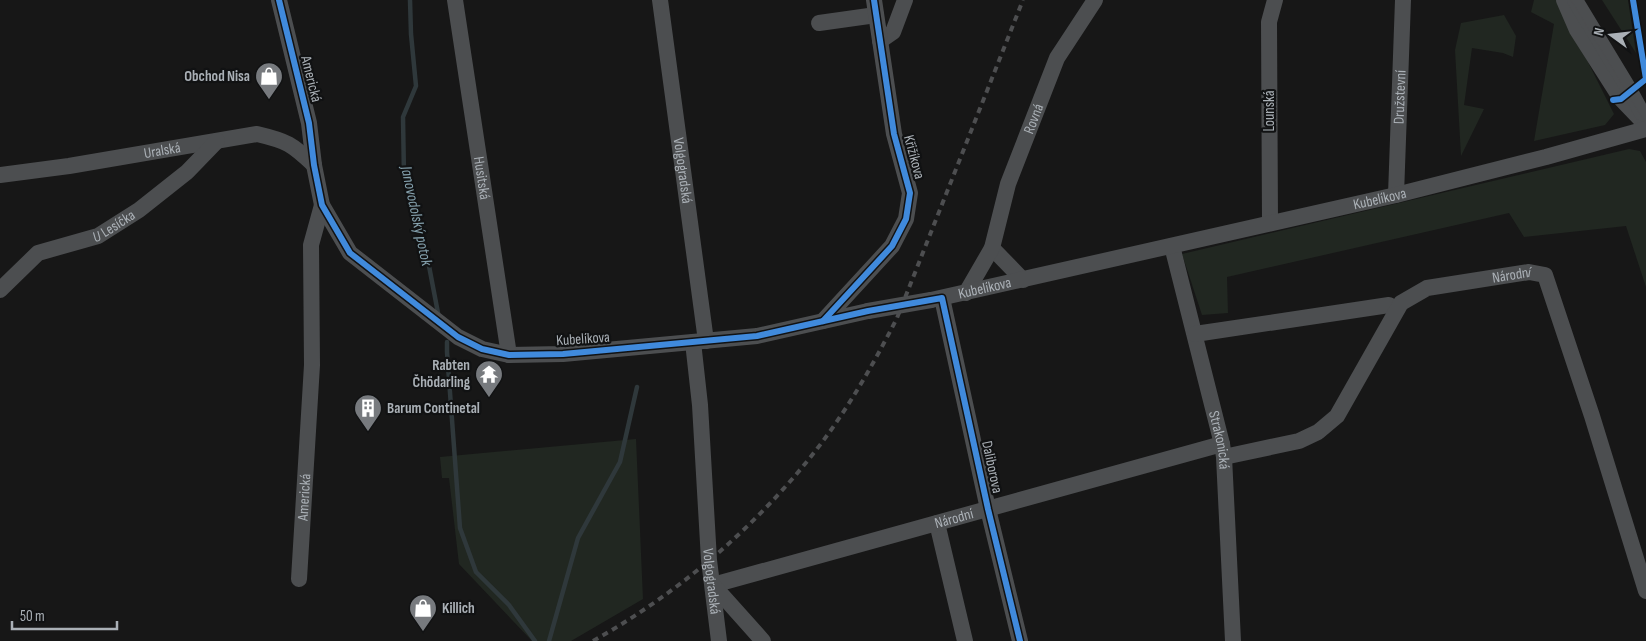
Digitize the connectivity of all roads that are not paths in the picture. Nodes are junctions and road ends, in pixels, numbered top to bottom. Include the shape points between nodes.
1 (279, 0) edge
2 (455, 0) edge
3 (660, 0) edge
4 (905, 0) edge
5 (1095, 0) edge
6 (1275, 0) edge
7 (1403, 0) edge
8 (1564, 0) edge
9 (1575, 0) edge
10 (875, 8) edge
11 (819, 23) dead end
12 (880, 41) junction
13 (1646, 124) edge
14 (1646, 129) edge
15 (217, 141) junction
16 (314, 165) junction
17 (0, 175) edge
18 (1396, 195) junction
19 (322, 206) junction
20 (1270, 223) junction
21 (1172, 246) junction
22 (992, 248) junction
23 (1023, 280) junction
24 (0, 290) edge
25 (966, 294) junction
26 (937, 299) junction
27 (1389, 305) dead end
28 (823, 321) junction
29 (1195, 334) junction
30 (700, 342) junction
31 (510, 355) junction
32 (1224, 451) junction
33 (988, 509) junction
34 (937, 523) junction
35 (299, 579) dead end
36 (713, 584) junction
37 (1646, 591) edge
38 (719, 641) edge
39 (763, 641) edge
40 (965, 641) edge
41 (1020, 641) edge
42 (1233, 641) edge

1 - 16 street, Americká via 309,123
2 - 31 street, Husitská
3 - 30 street, Volgogradská
4 - 12 street via 893,32
5 - 22 street, Rovná via 1057,58 1008,184
6 - 20 street, Lounská via 1268,22
7 - 18 street, Družstevní
8 - 13 street via 1577,30 1621,99
9 - 13 street via 1630,91
10 - 11 street
10 - 12 street, Křižíkova
12 - 28 street, Křižíkova via 894,134 910,193 906,219 892,246
14 - 18 street, Kubelíkova via 1546,158
15 - 16 street, Uralská via 258,134 282,139
15 - 17 street, Uralská
15 - 24 street, U Lesíčka via 187,172 139,210 98,236 38,253
16 - 19 street, Kubelíkova
18 - 20 street, Kubelíkova
19 - 31 street, Kubelíkova via 350,253 458,337 482,349
19 - 35 street, Americká via 311,245 312,365
20 - 21 street, Kubelíkova
21 - 23 street, Kubelíkova
21 - 29 street, Strakonická
22 - 23 street
22 - 25 street, Rovná
23 - 25 street, Kubelíkova
25 - 26 street, Kubelíkova
26 - 28 street, Kubelíkova, bridge
26 - 33 street, Daliborova
27 - 29 street
28 - 30 street, Kubelíkova via 757,336
29 - 32 street, Strakonická
30 - 31 street, Kubelíkova via 563,354
30 - 36 street, Volgogradská via 699,397
32 - 33 street, Národní
32 - 37 street, Národní via 1299,441 1318,432 1337,416 1401,304 1427,288 1529,272 1545,275
32 - 42 street, Strakonická
33 - 34 street, Národní
33 - 41 street, Daliborova
34 - 36 street, Národní
34 - 40 street
36 - 38 street, Volgogradská
36 - 39 street

